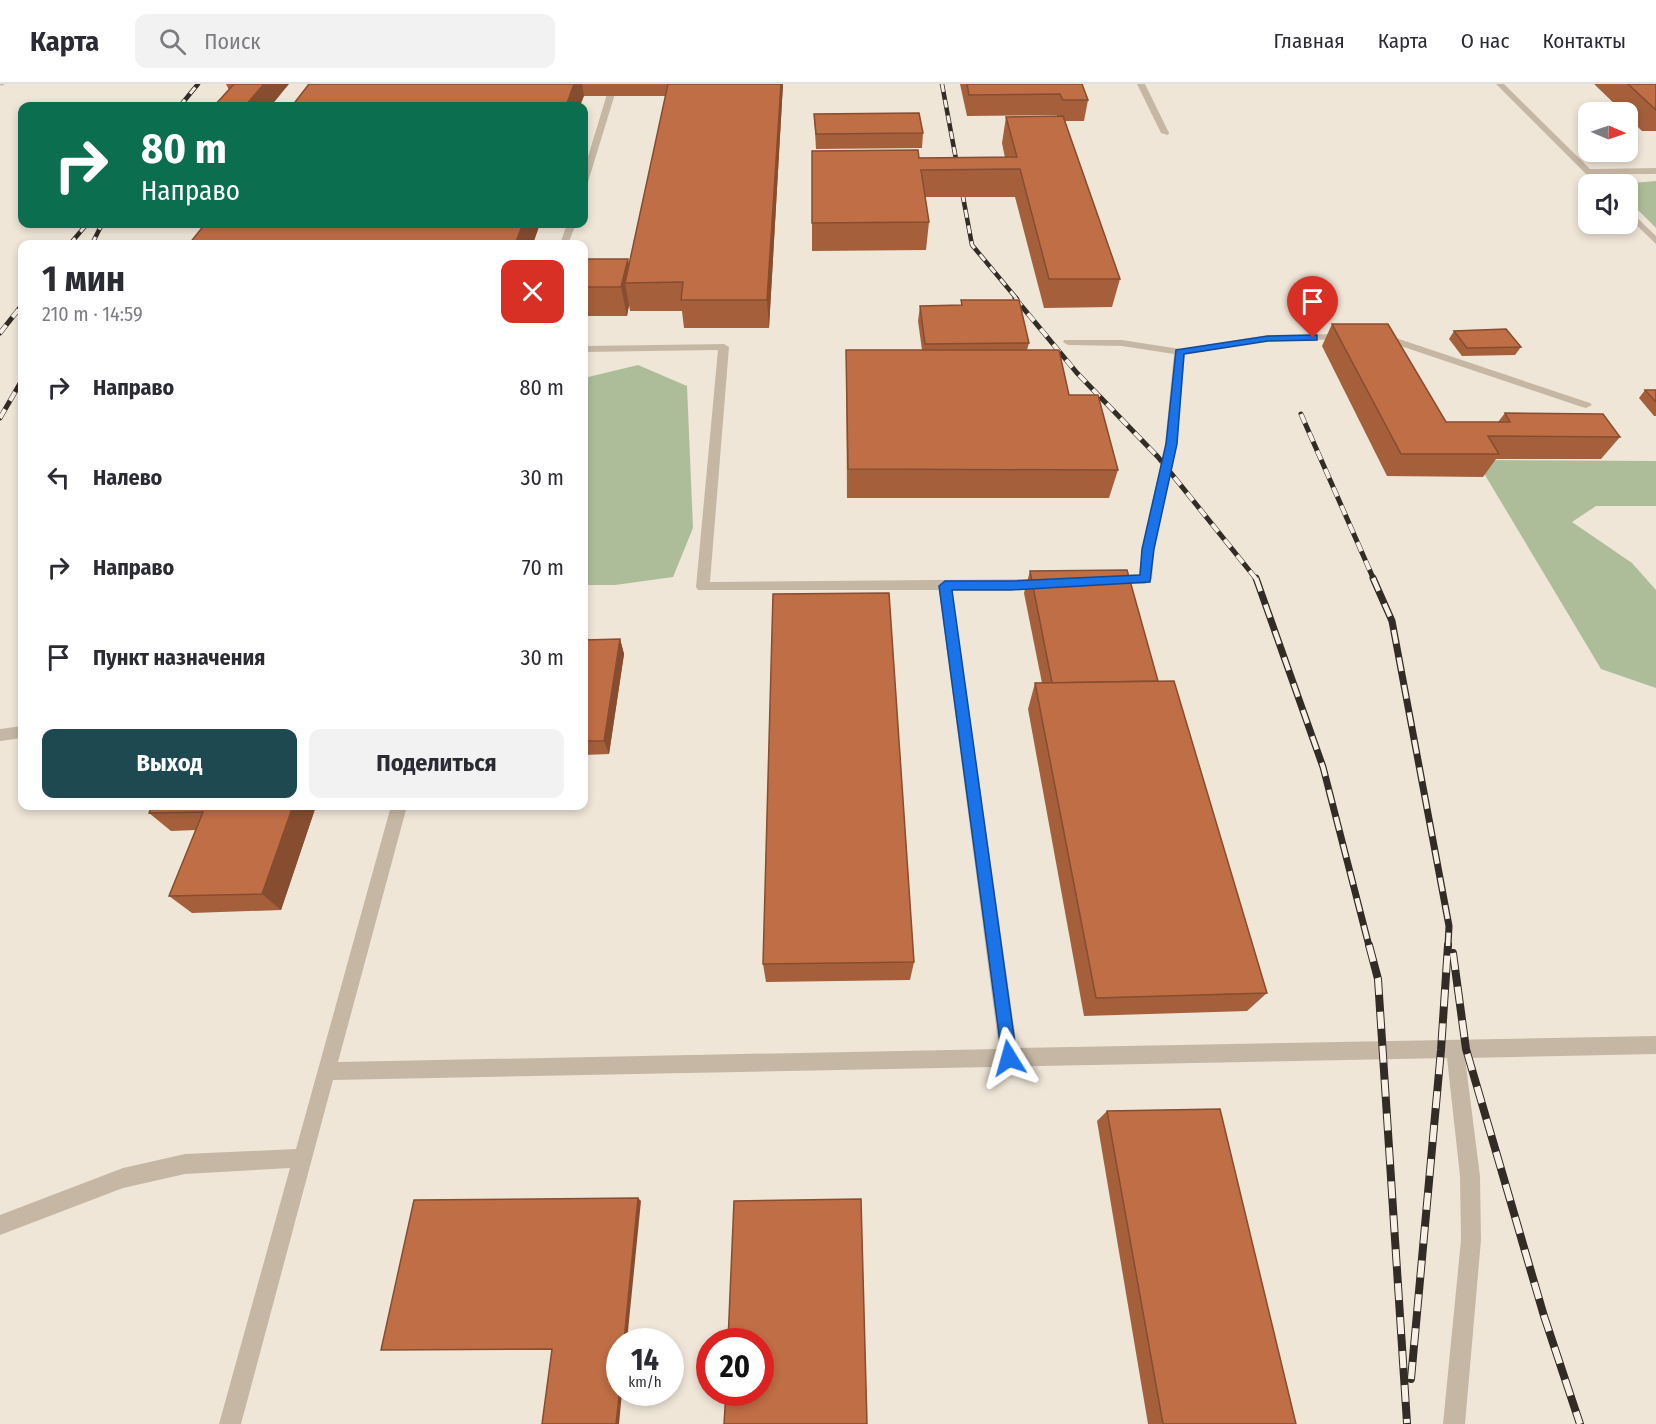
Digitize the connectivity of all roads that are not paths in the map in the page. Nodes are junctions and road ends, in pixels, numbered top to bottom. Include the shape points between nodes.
1 (614, 84) edge
2 (1141, 84) edge
3 (1500, 84) edge
4 (1165, 133) dead end
5 (588, 169) edge
6 (1656, 171) edge
7 (1588, 172) joint
8 (1638, 222) edge
9 (1656, 241) edge
10 (1068, 342) dead end
11 (588, 349) edge
12 (1180, 352) junction
13 (1586, 405) dead end
14 (1101, 581) edge
15 (1056, 583) edge
16 (945, 586) junction
17 (18, 733) edge
18 (0, 735) edge
19 (398, 810) edge
20 (1656, 1045) edge
21 (1455, 1049) junction
22 (1009, 1058) junction
23 (327, 1071) junction
24 (303, 1158) junction
25 (0, 1225) edge
26 (230, 1424) edge
27 (1454, 1424) edge

1 - 5 lane
2 - 4 lane
3 - 7 lane
6 - 7 lane
8 - 9 lane
10 - 12 lane via 1122,343
11 - 16 lane via 724,347 703,587
12 - 13 lane via 1268,338 1381,336
12 - 14 lane via 1171,444 1145,579
15 - 16 lane
16 - 22 lane
17 - 18 lane
19 - 23 lane
20 - 21 lane
21 - 22 lane
21 - 27 lane via 1470,1176 1471,1240
22 - 23 lane
23 - 24 lane
24 - 25 lane via 185,1164 123,1178
24 - 26 lane

